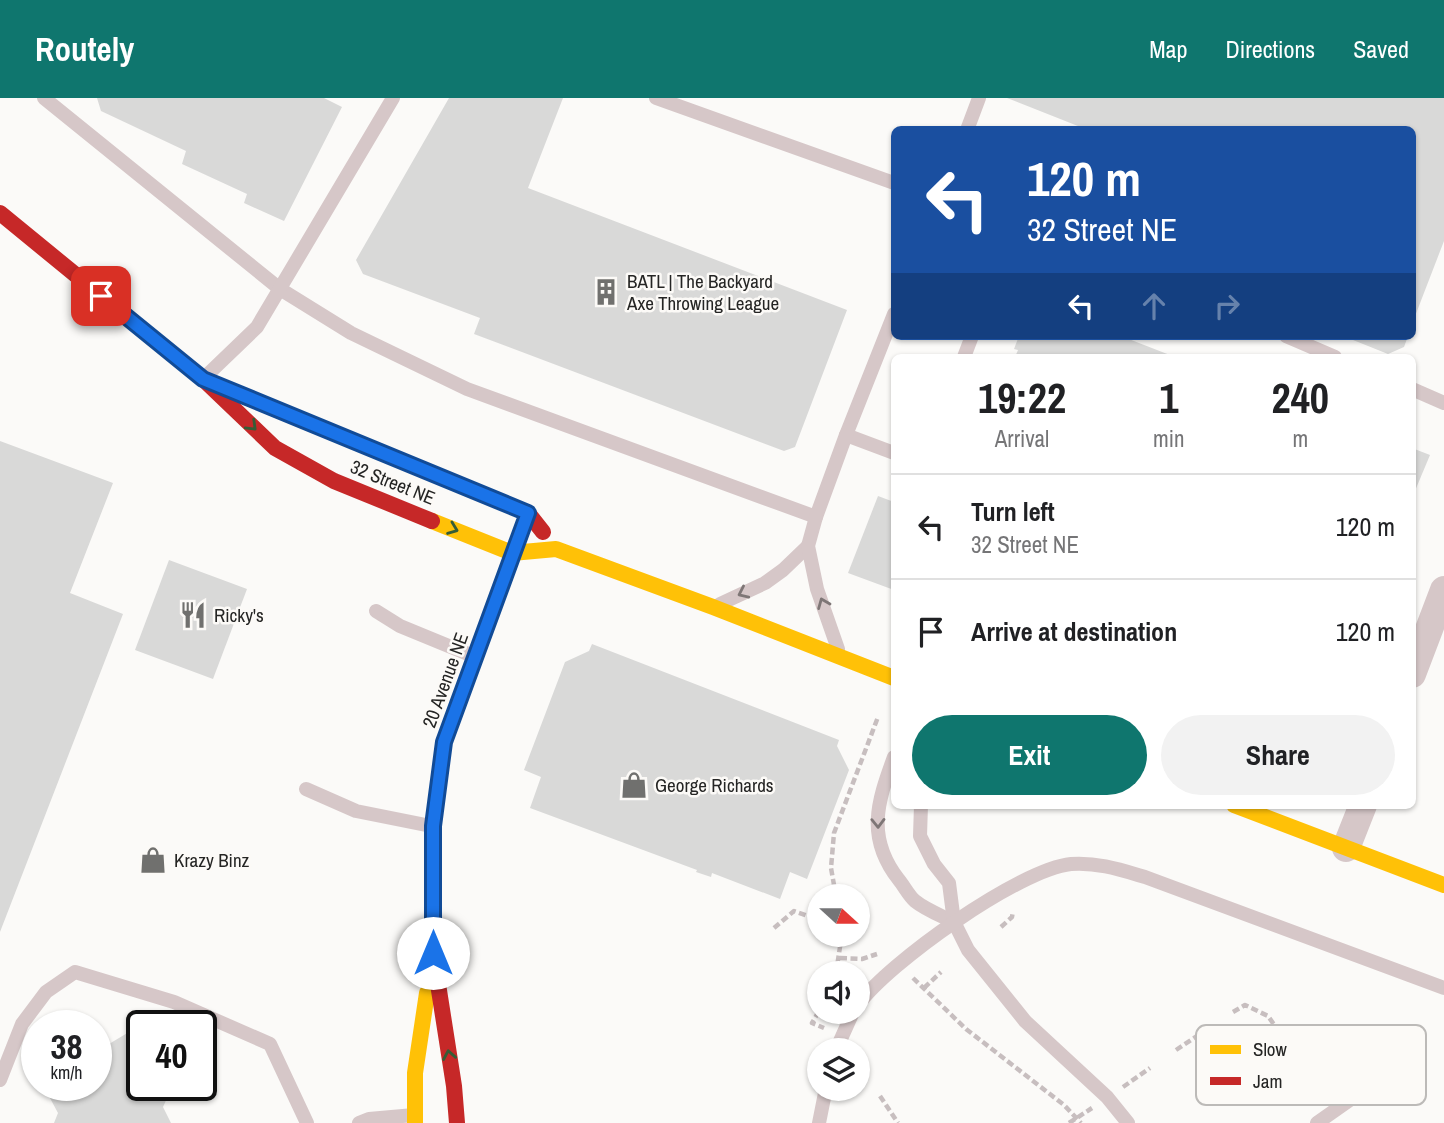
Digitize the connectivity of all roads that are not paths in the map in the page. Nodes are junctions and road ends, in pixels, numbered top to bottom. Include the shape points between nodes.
1 (44, 98) edge
2 (393, 98) edge
3 (656, 98) edge
4 (979, 98) edge
5 (968, 126) edge
6 (891, 182) edge
7 (0, 213) edge
8 (280, 289) junction
9 (891, 322) edge
10 (1295, 340) edge
11 (1328, 354) edge
12 (203, 379) junction
13 (1416, 392) edge
14 (1444, 403) edge
15 (846, 435) junction
16 (891, 452) edge
17 (528, 513) junction
18 (816, 517) junction
19 (808, 546) junction
20 (556, 549) junction
21 (512, 553) junction
22 (1444, 590) edge
23 (713, 607) junction
24 (376, 611) dead end
25 (476, 657) junction
26 (841, 659) junction
27 (1416, 659) edge
28 (891, 677) edge
29 (891, 765) edge
30 (306, 789) dead end
31 (921, 809) edge
32 (1244, 809) edge
33 (1361, 809) edge
34 (433, 826) junction
35 (1346, 848) junction
36 (1444, 885) edge
37 (954, 922) junction
38 (433, 953) junction
39 (1444, 988) edge
40 (870, 993) edge
41 (0, 1080) edge
42 (823, 1101) edge
43 (1343, 1105) edge
44 (416, 1119) edge
45 (307, 1123) edge
46 (359, 1123) edge
47 (457, 1123) edge
48 (818, 1123) edge
49 (1128, 1123) edge
50 (1317, 1123) edge

1 - 8 lane
2 - 8 lane
3 - 6 lane
4 - 5 lane
7 - 12 street, 32 Street NE
8 - 12 lane via 257,327
8 - 18 lane via 352,333 467,389
9 - 15 lane
10 - 11 lane
12 - 17 street, 32 Street NE
12 -> 21 street, 32 Street NE via 275,448 334,481
13 - 14 lane
15 - 16 lane
15 - 18 lane
17 - 20 street, 32 Street NE
17 - 21 street, 20 Avenue NE
18 - 19 lane
19 -> 23 lane via 765,583
26 -> 19 lane
20 - 21 street, 32 Street NE
20 - 23 street, 32 Street NE
21 - 25 street, 20 Avenue NE
22 - 27 street
23 - 26 street, 32 Street NE
24 - 25 lane via 400,626
25 - 34 street, 20 Avenue NE via 444,742
26 - 28 street, 32 Street NE
29 -> 37 lane via 879,799 881,850 915,901
30 - 34 lane via 356,811
31 - 37 lane via 920,836 949,883
32 - 35 street
33 - 35 street
34 - 38 street, 20 Avenue NE
35 - 36 street
37 - 39 lane via 1039,873 1070,864 1102,865
37 - 40 lane
37 - 49 lane via 968,950 1025,1021 1107,1097
38 - 44 street, 20 Avenue NE via 415,1073
47 -> 38 street, 20 Avenue NE
41 - 45 lane via 22,1024 46,992 75,972 174,1002 270,1044
42 - 48 lane
43 - 50 lane
44 - 46 lane

